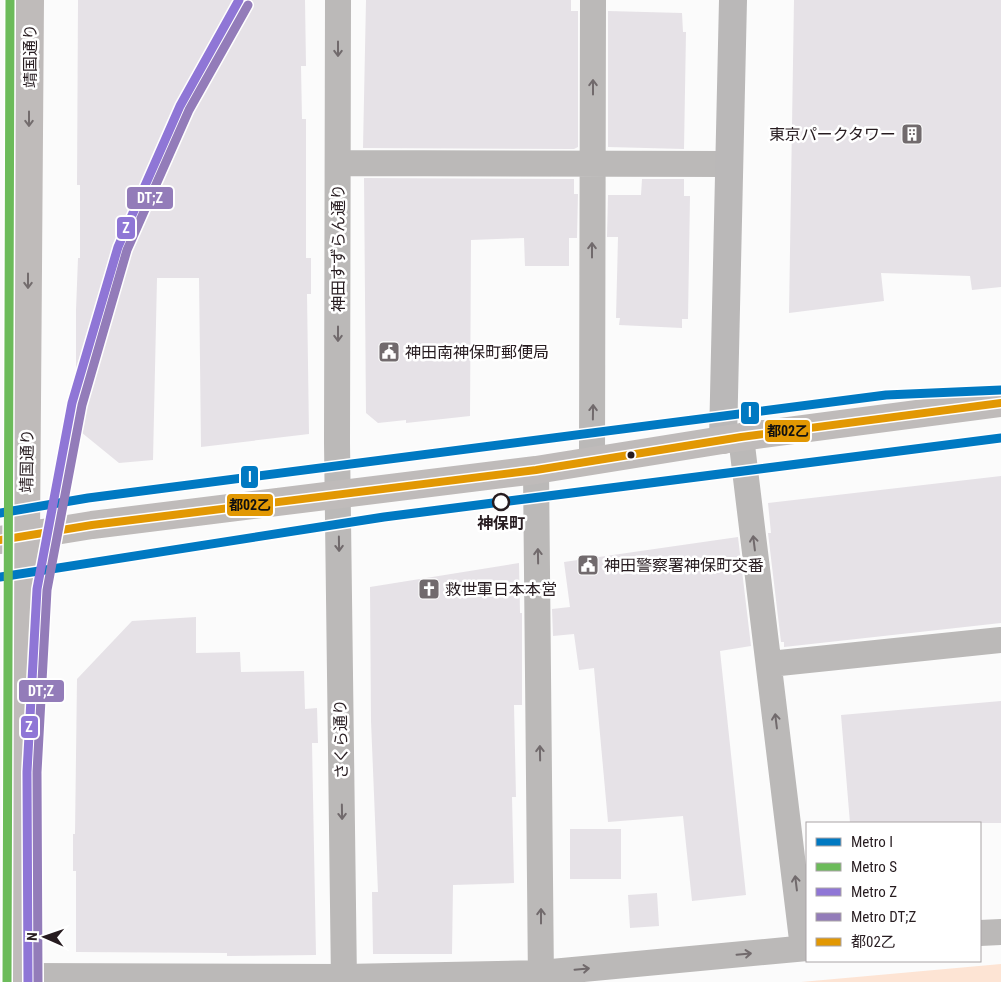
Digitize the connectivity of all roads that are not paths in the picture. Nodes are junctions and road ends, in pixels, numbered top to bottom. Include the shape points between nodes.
1 (30, 0) edge
2 (338, 0) edge
3 (593, 0) edge
4 (733, 0) edge
5 (338, 163) junction
6 (593, 164) junction
7 (730, 164) junction
8 (1001, 403) edge
9 (732, 439) junction
10 (592, 461) junction
11 (536, 470) junction
12 (338, 496) junction
13 (13, 538) edge
14 (1001, 640) edge
15 (770, 664) junction
16 (1001, 932) edge
17 (981, 933) edge
18 (805, 948) edge
19 (541, 977) edge
20 (26, 979) edge
21 (344, 980) edge

1 -> 13 main road, 靖国通り
2 -> 5 street, 神田すずらん通り
6 -> 3 street
4 - 7 street
5 - 6 street
5 -> 12 street, 神田すずらん通り
6 - 7 street
10 -> 6 street
7 - 9 street
8 - 9 main road
9 - 10 main road
15 -> 9 street
10 - 11 main road
11 - 12 main road
19 -> 11 street
12 - 13 main road via 128,520
12 -> 21 street, さくら通り
13 - 20 main road, 靖国通り
14 - 15 street
18 -> 15 street
16 - 17 street
19 -> 18 street
19 - 21 street
20 - 21 street

